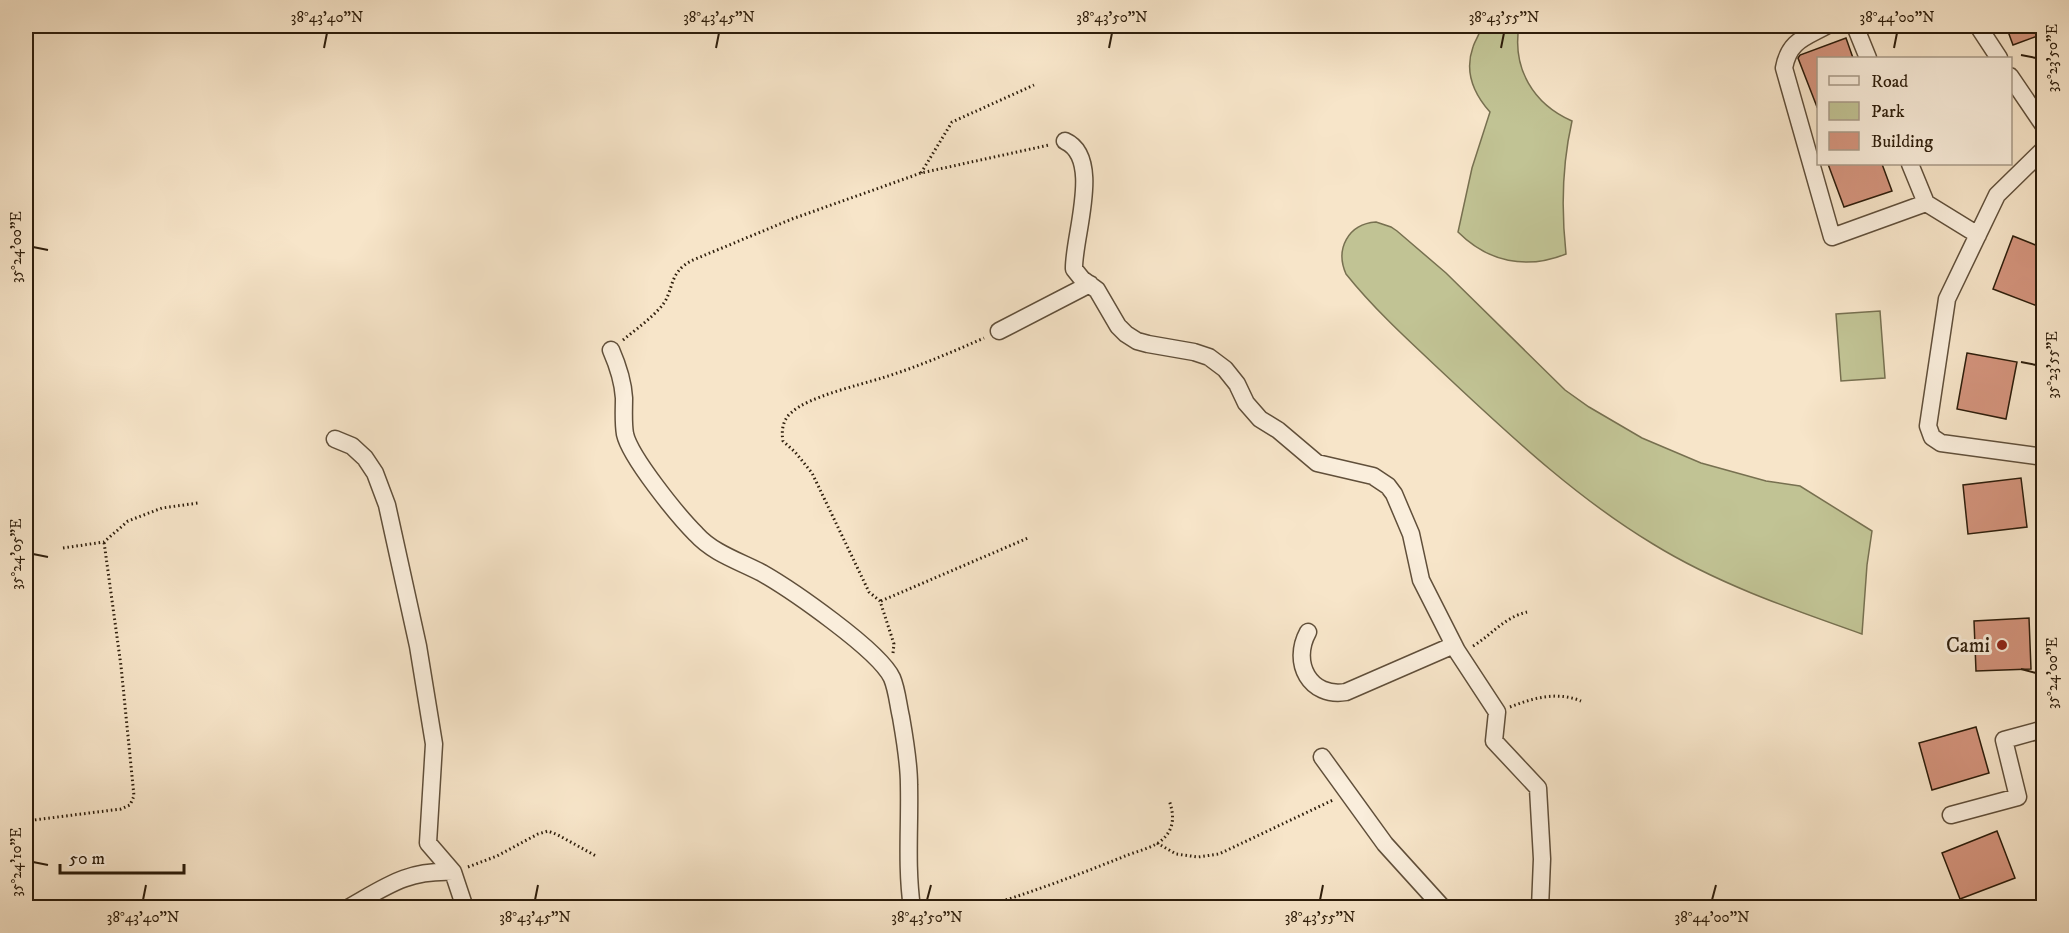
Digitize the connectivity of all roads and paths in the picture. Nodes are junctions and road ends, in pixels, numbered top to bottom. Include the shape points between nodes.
1 (1826, 26) edge
2 (1855, 26) edge
3 (1978, 26) edge
4 (1868, 57) edge
5 (1998, 57) edge
6 (2012, 79) edge
7 (1034, 86) dead end
8 (2043, 126) edge
9 (1065, 141) joint
10 (1812, 142) edge
11 (2043, 149) edge
12 (1910, 165) edge
13 (921, 173) junction
14 (1926, 203) junction
15 (1978, 235) junction
16 (1090, 284) junction
17 (999, 331) joint
18 (611, 350) joint
19 (335, 439) dead end
20 (2043, 457) edge
21 (198, 503) dead end
22 (1028, 538) dead end
23 (104, 542) junction
24 (63, 548) dead end
25 (880, 601) junction
26 (1527, 612) dead end
27 (1308, 632) dead end
28 (1455, 648) junction
29 (885, 666) junction
30 (1581, 701) dead end
31 (1497, 712) junction
32 (2043, 729) edge
33 (1322, 757) dead end
34 (1348, 793) junction
35 (1169, 800) dead end
36 (1951, 815) dead end
37 (26, 821) edge
38 (1157, 843) junction
39 (596, 856) dead end
40 (453, 872) junction
41 (348, 908) edge
42 (465, 908) edge
43 (912, 908) edge
44 (980, 908) edge
45 (1443, 908) edge
46 (1540, 908) edge

1 - 10 street via 1796,42 1784,68
2 - 4 street
3 - 5 street
6 - 8 street
7 - 13 path via 952,122
9 - 13 path
9 - 16 street via 1080,153 1084,182 1074,269
10 - 14 street via 1832,237
11 - 15 street via 1997,195
12 - 14 street
13 - 18 path via 792,219 684,264 673,278 660,309
14 - 15 street
15 - 20 street via 1947,299 1929,431 1941,443
16 - 17 street
16 - 28 street via 1126,334 1137,341 1209,357 1225,369 1260,419 1317,463 1373,476 1388,486 1411,534 1421,580
17 - 25 path via 941,357 799,406 787,416 783,441 812,473 869,592
18 - 29 street via 623,385 624,426 629,445 689,527 715,549 802,598
19 - 40 street via 365,458 387,505 418,646 434,744 428,843
21 - 23 path via 162,508 128,521
22 - 25 path
23 - 24 path
23 - 37 path via 134,796 130,805 121,809
25 - 29 path via 894,644
26 - 28 path via 1504,621 1475,645
27 - 28 street via 1300,653 1305,674 1320,688 1337,694
28 - 31 street
29 - 43 street via 896,690 906,749
30 - 31 path via 1559,695 1527,700
31 - 46 street via 1494,741 1538,788
32 - 36 street via 2004,740 2018,797
33 - 34 street
34 - 38 path via 1219,854 1176,854
34 - 45 street via 1385,844
35 - 38 path via 1172,824
38 - 44 path
39 - 40 path via 548,831
40 - 41 street via 409,875
40 - 42 street

